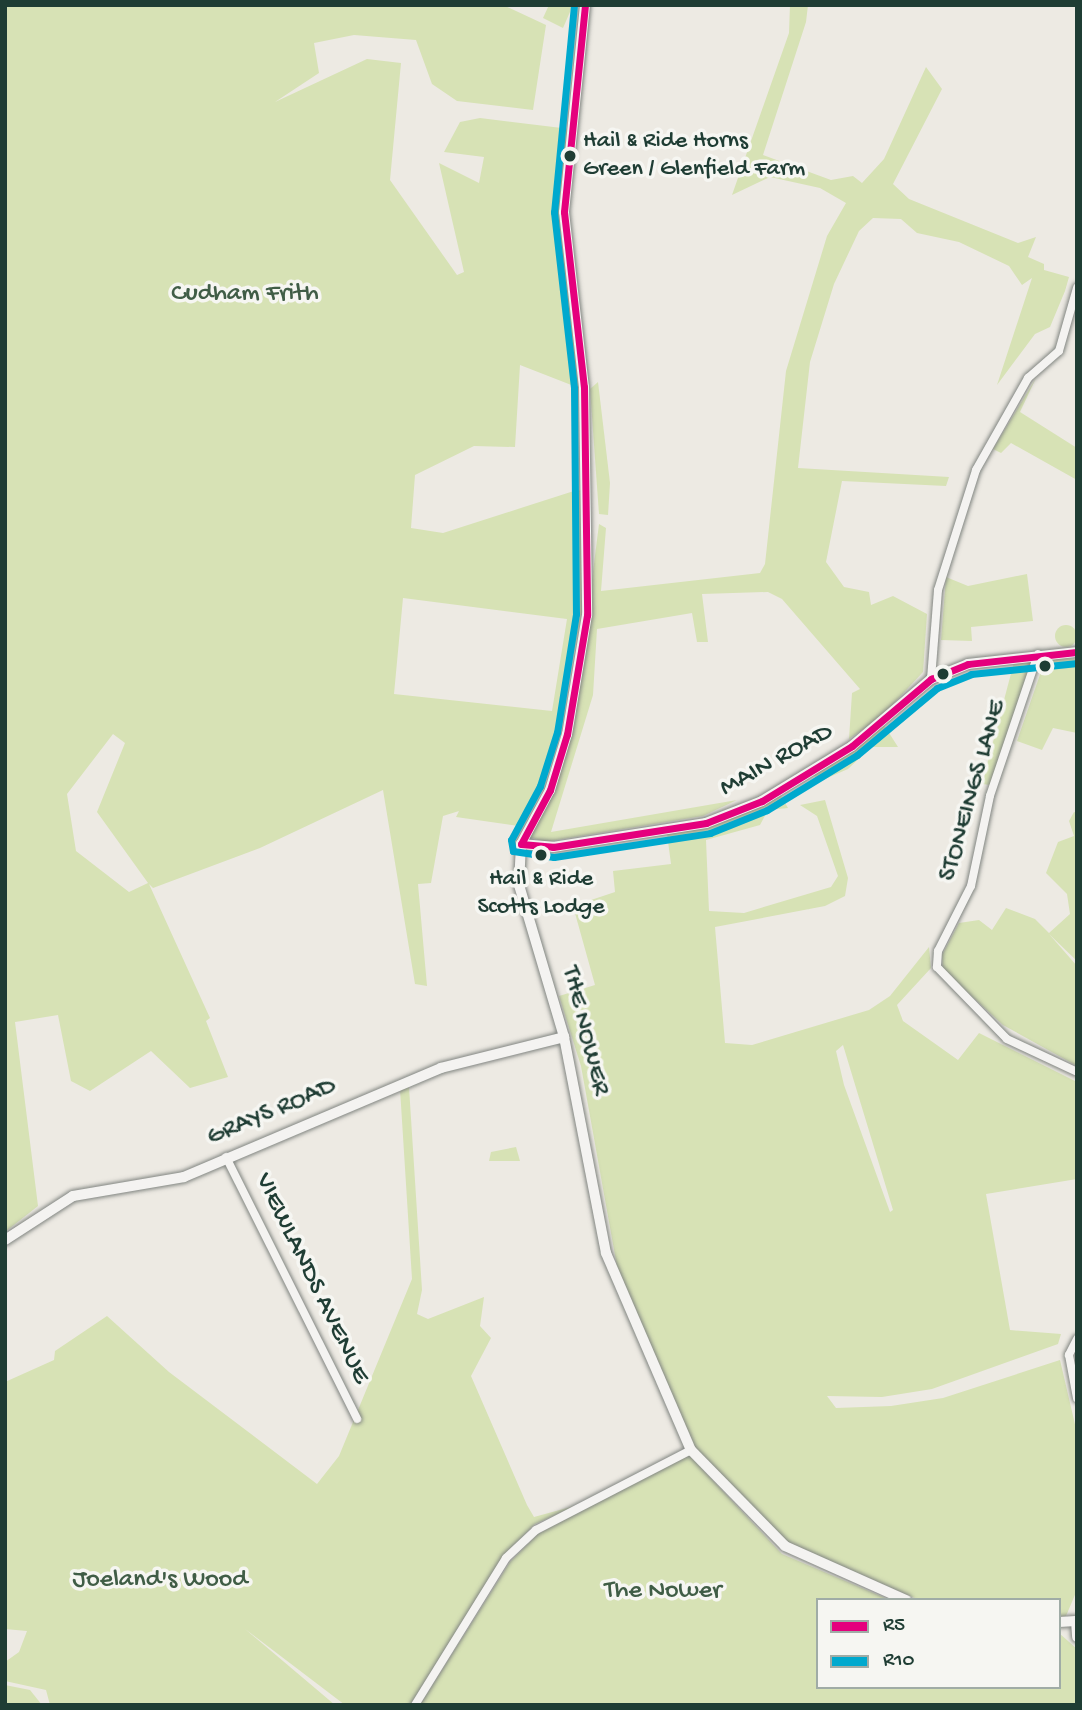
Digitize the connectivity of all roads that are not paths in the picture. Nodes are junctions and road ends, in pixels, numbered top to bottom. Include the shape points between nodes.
1 (585, 5) edge
2 (1077, 288) edge
3 (1077, 652) edge
4 (1038, 654) junction
5 (931, 679) junction
6 (521, 844) junction
7 (564, 1037) junction
8 (1077, 1072) edge
9 (226, 1157) junction
10 (5, 1240) edge
11 (1077, 1339) edge
12 (1077, 1398) edge
13 (357, 1419) dead end
14 (691, 1450) junction
15 (902, 1598) edge
16 (1076, 1618) edge
17 (1077, 1637) edge
18 (415, 1705) edge

1 - 6 street via 565,212 584,387 587,615 567,734 550,790
2 - 5 street via 1059,351 1028,378 976,470 938,590
3 - 4 street, MAIN ROAD
4 - 5 street, MAIN ROAD
4 - 8 street, STONEINGS LANE via 990,796 971,886 938,951 937,967 1007,1039
5 - 6 street, MAIN ROAD via 852,746 762,801 706,823 553,847
6 - 7 street, THE NOWER via 519,885
7 - 9 street, GRAYS ROAD via 441,1068
7 - 14 street, THE NOWER via 606,1253
9 - 10 street, GRAYS ROAD via 184,1177 73,1196
9 - 13 street, VIEWLANDS AVENUE
11 - 12 street via 1069,1355
14 - 15 street, THE NOWER via 785,1546
14 - 18 street via 536,1530 506,1558
16 - 17 street

